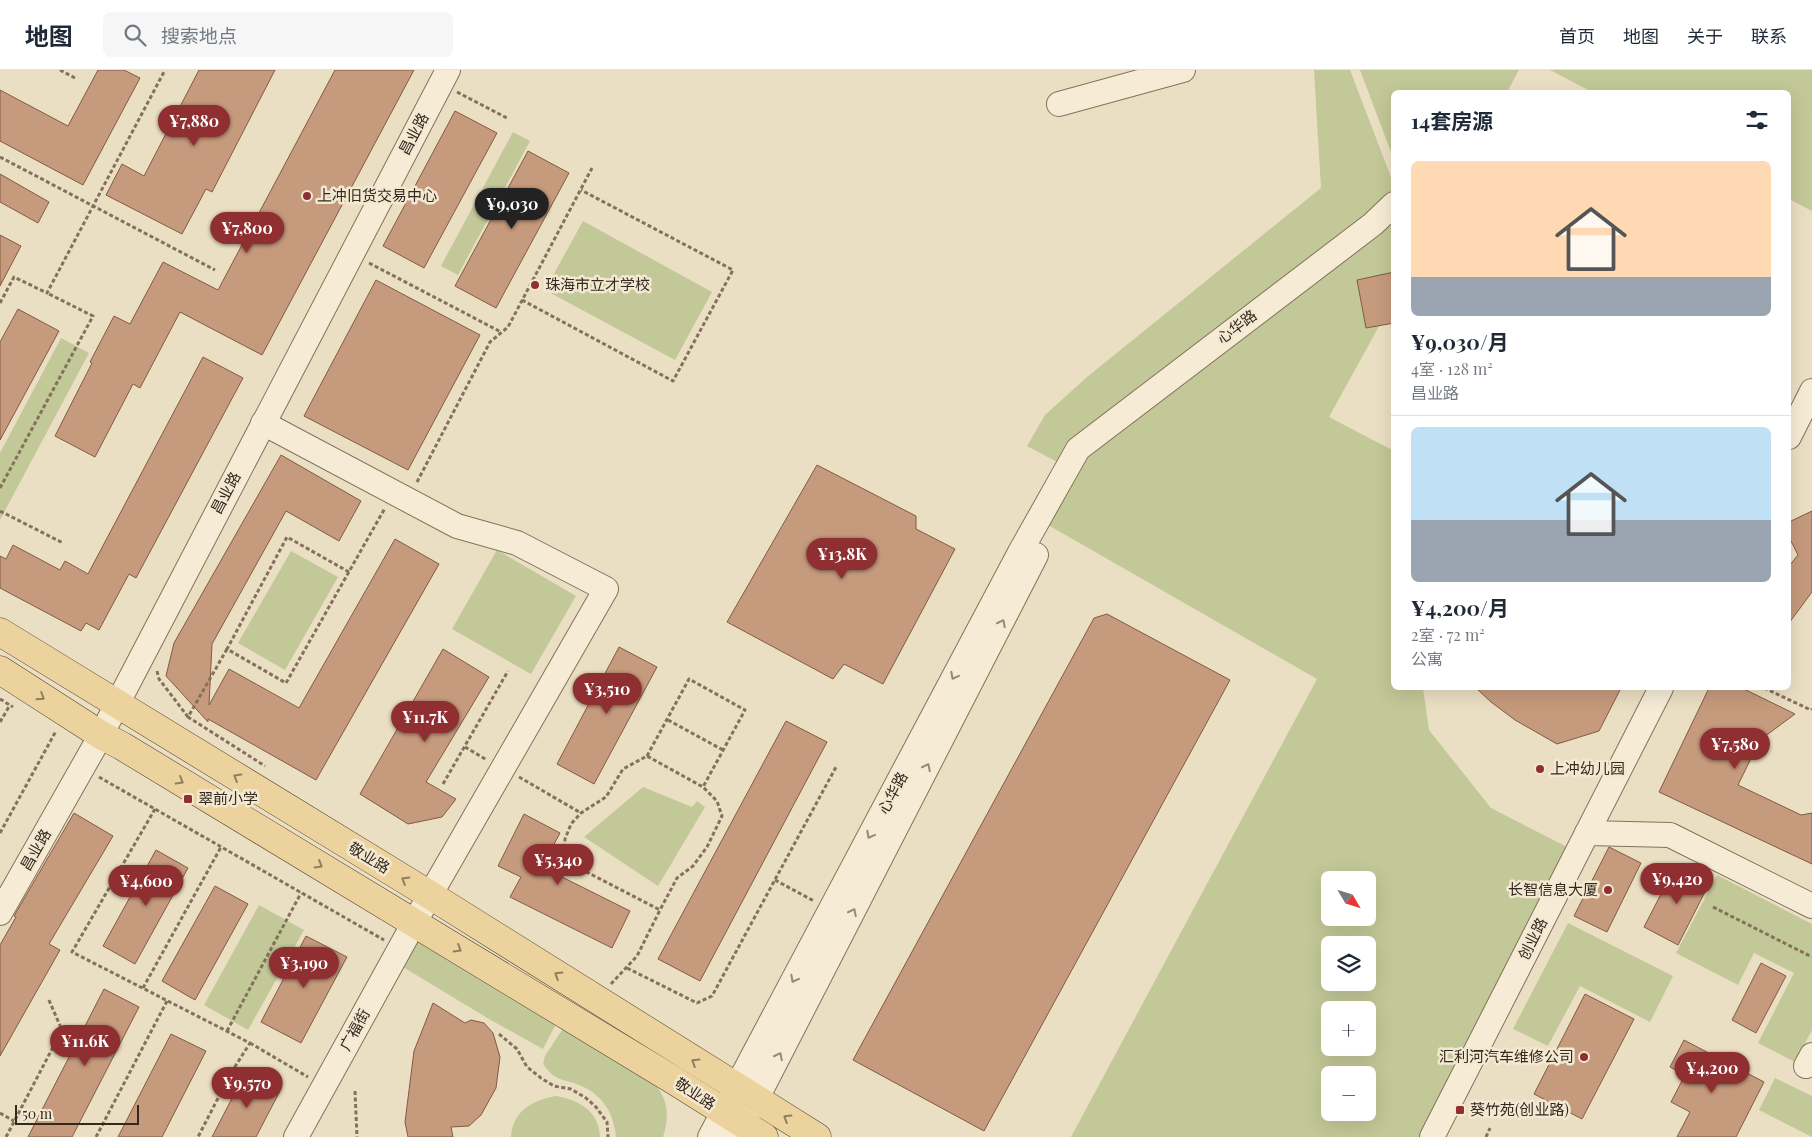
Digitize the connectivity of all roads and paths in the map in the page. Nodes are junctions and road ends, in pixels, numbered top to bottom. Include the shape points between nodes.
1 (60, 70) edge
2 (165, 70) edge
3 (1183, 70) edge
4 (445, 77) edge
5 (75, 78) dead end
6 (1059, 104) dead end
7 (507, 118) dead end
8 (0, 157) edge
9 (592, 168) dead end
10 (581, 190) junction
11 (93, 206) junction
12 (1391, 207) edge
13 (367, 261) dead end
14 (215, 270) dead end
15 (47, 293) junction
16 (522, 300) junction
17 (0, 303) edge
18 (501, 332) junction
19 (1812, 391) edge
20 (263, 423) junction
21 (1791, 432) edge
22 (1078, 449) junction
23 (0, 488) edge
24 (404, 490) junction
25 (0, 511) edge
26 (63, 543) dead end
27 (348, 572) junction
28 (0, 632) edge
29 (150, 639) junction
30 (227, 649) junction
31 (0, 670) edge
32 (508, 671) dead end
33 (1660, 690) edge
34 (1768, 690) edge
35 (0, 699) edge
36 (116, 703) junction
37 (10, 704) junction
38 (18, 709) dead end
39 (1812, 710) edge
40 (188, 717) junction
41 (668, 720) junction
42 (0, 722) edge
43 (48, 727) dead end
44 (101, 735) junction
45 (465, 747) junction
46 (723, 750) junction
47 (647, 756) junction
48 (836, 767) dead end
49 (82, 768) junction
50 (503, 769) junction
51 (272, 771) dead end
52 (443, 784) dead end
53 (703, 787) junction
54 (155, 809) junction
55 (581, 812) junction
56 (0, 833) edge
57 (1587, 833) junction
58 (221, 847) junction
59 (775, 880) junction
60 (302, 893) junction
61 (430, 895) junction
62 (1812, 906) edge
63 (1713, 907) dead end
64 (660, 910) junction
65 (830, 910) junction
66 (0, 913) edge
67 (414, 923) junction
68 (400, 949) junction
69 (1812, 957) edge
70 (627, 968) junction
71 (143, 988) junction
72 (48, 998) dead end
73 (593, 998) junction
74 (167, 1001) junction
75 (227, 1031) junction
76 (499, 1034) dead end
77 (250, 1043) junction
78 (324, 1087) junction
79 (355, 1092) dead end
80 (747, 1093) junction
81 (0, 1113) edge
82 (14, 1121) junction
83 (741, 1127) edge
84 (1490, 1128) dead end
85 (6, 1137) edge
86 (96, 1137) edge
87 (198, 1137) edge
88 (296, 1137) edge
89 (357, 1137) edge
90 (608, 1137) edge
91 (710, 1137) edge
92 (817, 1137) edge
93 (1432, 1137) edge
94 (1486, 1137) edge

1 - 5 path
2 - 11 path
3 - 6 street
4 - 7 path
4 - 20 street, 昌业路
8 - 11 path
9 - 10 path
10 - 16 path
10 - 16 path via 732,270 728,278 673,380
11 - 14 path
11 - 15 path
12 - 22 street, 心华路
13 - 18 path
15 - 17 path via 14,276
15 - 23 path via 93,316
16 - 18 path via 508,327
18 - 24 path via 490,342
19 - 21 street
20 - 24 street
20 - 29 street, 昌业路
22 -> 65 street, 心华路
80 -> 22 street, 心华路 via 1032,564
24 - 27 path
24 - 50 street, 广福街 via 457,526 517,543 606,589
25 - 26 path
27 - 30 path via 286,683
27 - 30 path via 287,537
28 - 36 main road, 敬业路
29 - 36 street, 昌业路
29 - 40 path via 159,679
30 - 40 path
31 -> 44 main road, 敬业路
32 - 45 path
33 - 57 street, 创业路
34 - 39 path
35 - 37 path
36 - 44 street, 昌业路
61 -> 36 main road, 敬业路
37 - 38 path
37 - 42 path
40 - 51 path
41 - 46 path
41 - 46 path via 689,679 745,710
41 - 47 path
43 - 56 path via 56,731
44 - 49 street, 昌业路
44 -> 67 main road, 敬业路
45 - 50 path
45 - 52 path
46 - 53 path
47 - 53 path
47 - 55 path via 623,768 606,798
48 - 59 path
49 - 54 path
49 - 66 street, 昌业路
50 - 55 path
50 - 61 street, 广福街
53 - 64 path via 717,801 722,816 707,847 693,866 677,878
54 - 58 path
54 - 71 path via 72,952
55 - 64 path via 565,839 564,854 576,866
57 - 62 street via 1670,835
57 - 93 street, 创业路
58 - 60 path
58 - 71 path
59 - 65 path
59 - 70 path via 712,996 697,1003
60 - 68 path
60 - 75 path
61 - 67 street, 广福街
73 -> 61 main road, 敬业路
63 - 69 path
64 - 70 path
65 -> 80 street, 心华路
67 - 68 street, 广福街
67 -> 83 main road, 敬业路 via 675,1080
68 - 78 street, 广福街
70 - 73 path
71 - 74 path
72 - 82 path via 62,1030
80 -> 73 main road, 敬业路
74 - 75 path
74 - 86 path
75 - 77 path
76 - 90 path via 517,1049 527,1067 554,1086 571,1090 596,1107 607,1122
77 - 78 path
77 - 87 path
78 - 88 street, 广福街
79 - 89 path
80 - 83 street, 心华路
92 -> 80 main road, 敬业路
81 - 82 path
82 - 85 path
83 - 91 street, 心华路
84 - 94 path

